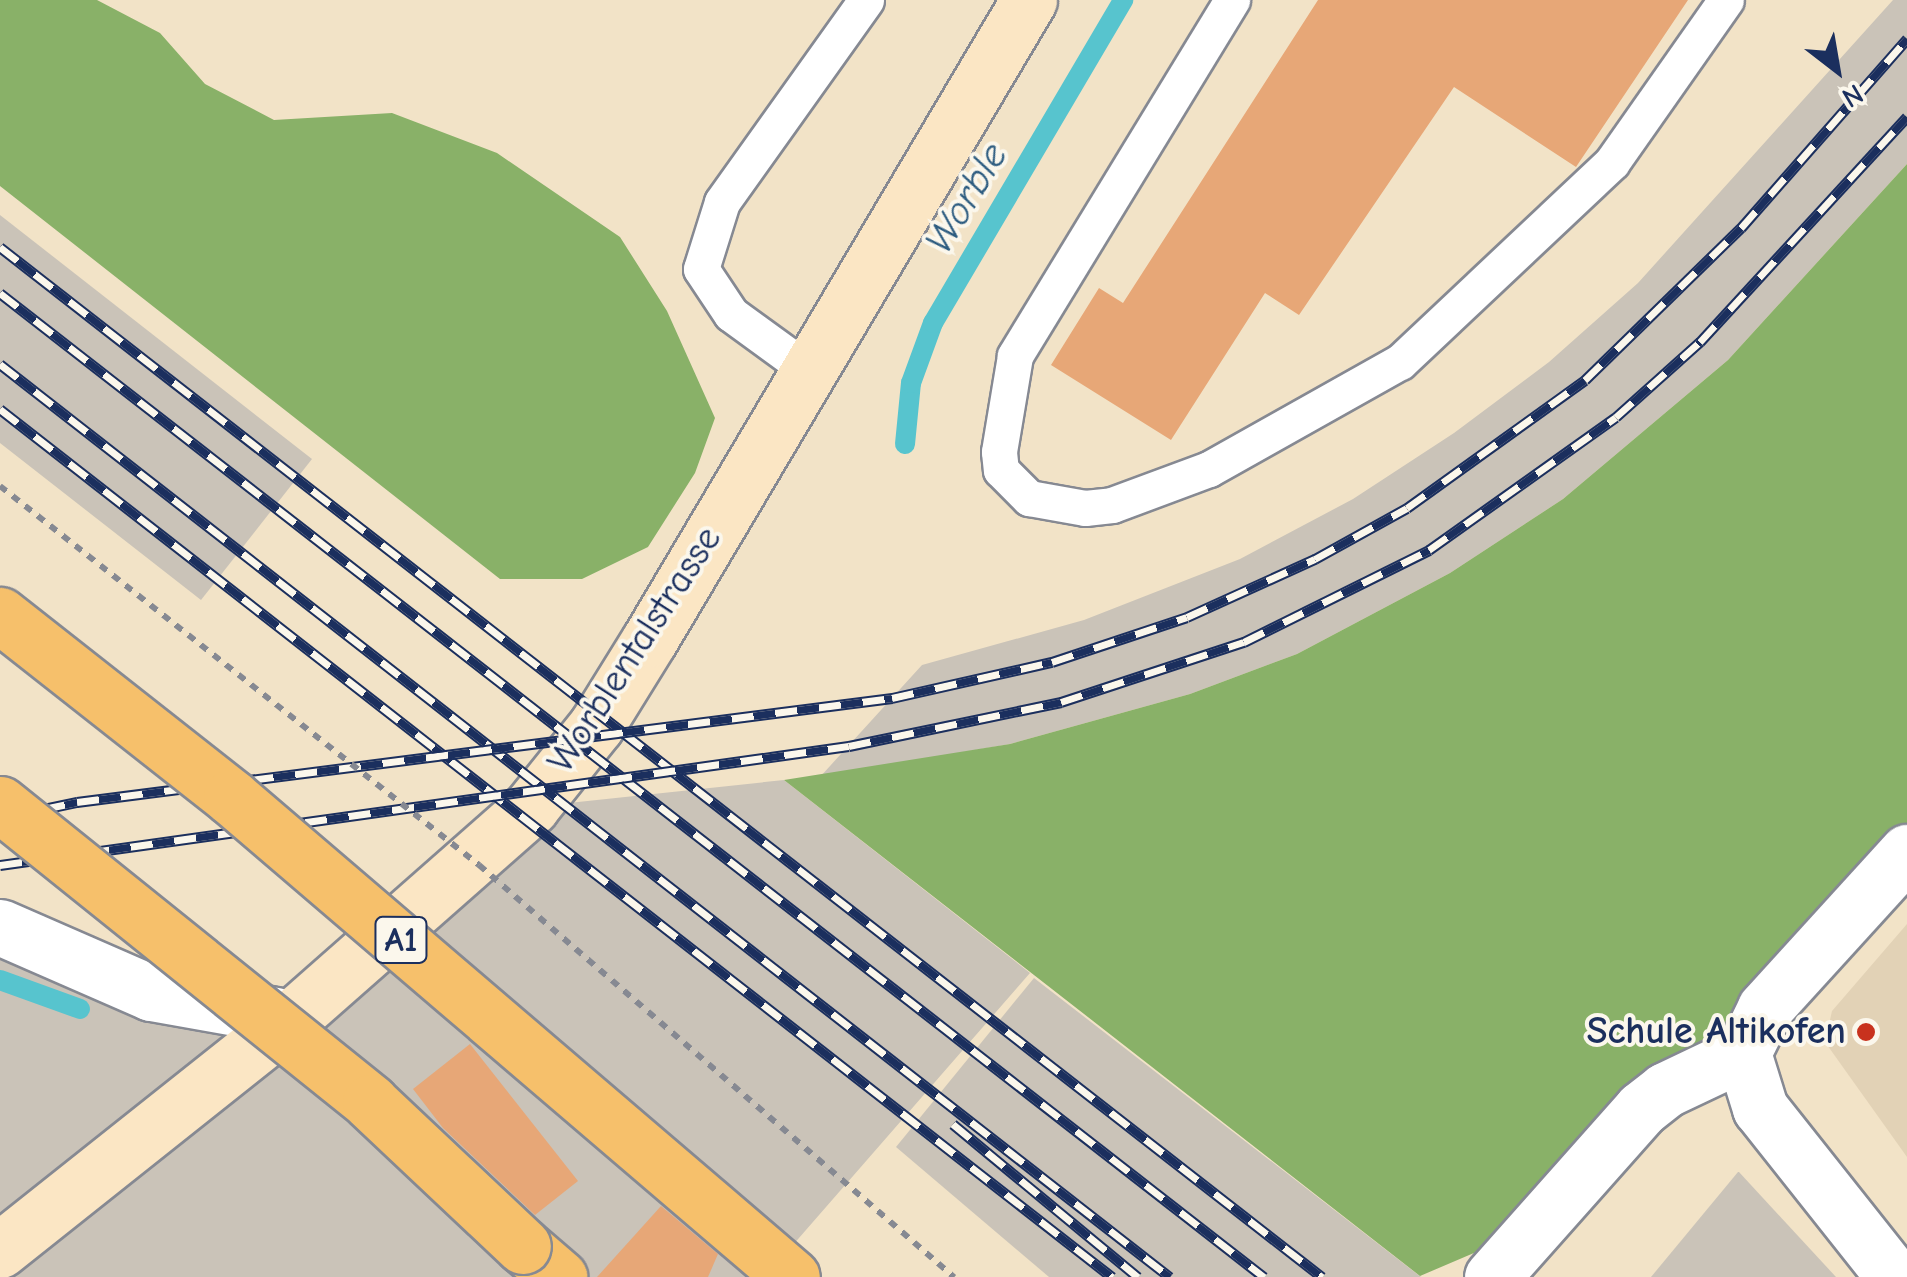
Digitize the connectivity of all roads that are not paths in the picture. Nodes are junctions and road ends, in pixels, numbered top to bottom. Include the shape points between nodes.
1 (866, 0) edge
2 (1029, 0) edge
3 (1232, 0) edge
4 (1726, 0) edge
5 (808, 370) junction
6 (0, 615) edge
7 (0, 804) edge
8 (1907, 852) edge
9 (0, 927) edge
10 (292, 1018) junction
11 (1742, 1053) junction
12 (0, 1250) edge
13 (558, 1277) edge
14 (792, 1277) edge
15 (1492, 1277) edge
16 (1894, 1277) edge

1 - 5 lane via 722,202 701,269 731,314
2 - 5 main road, Worblentalstrasse
3 - 4 lane via 1015,356 1001,470 1029,498 1084,508 1193,475 1261,445 1400,362 1612,162
5 - 10 main road, Worblentalstrasse via 596,726 531,806
6 - 14 highway, A1, bridge via 246,810
7 - 13 highway, bridge via 370,1102
8 - 11 street via 1765,1008
9 - 10 street via 151,993
10 - 12 main road, Worblentalstrasse
11 - 15 street via 1664,1090 1641,1109
11 - 16 street via 1760,1108

